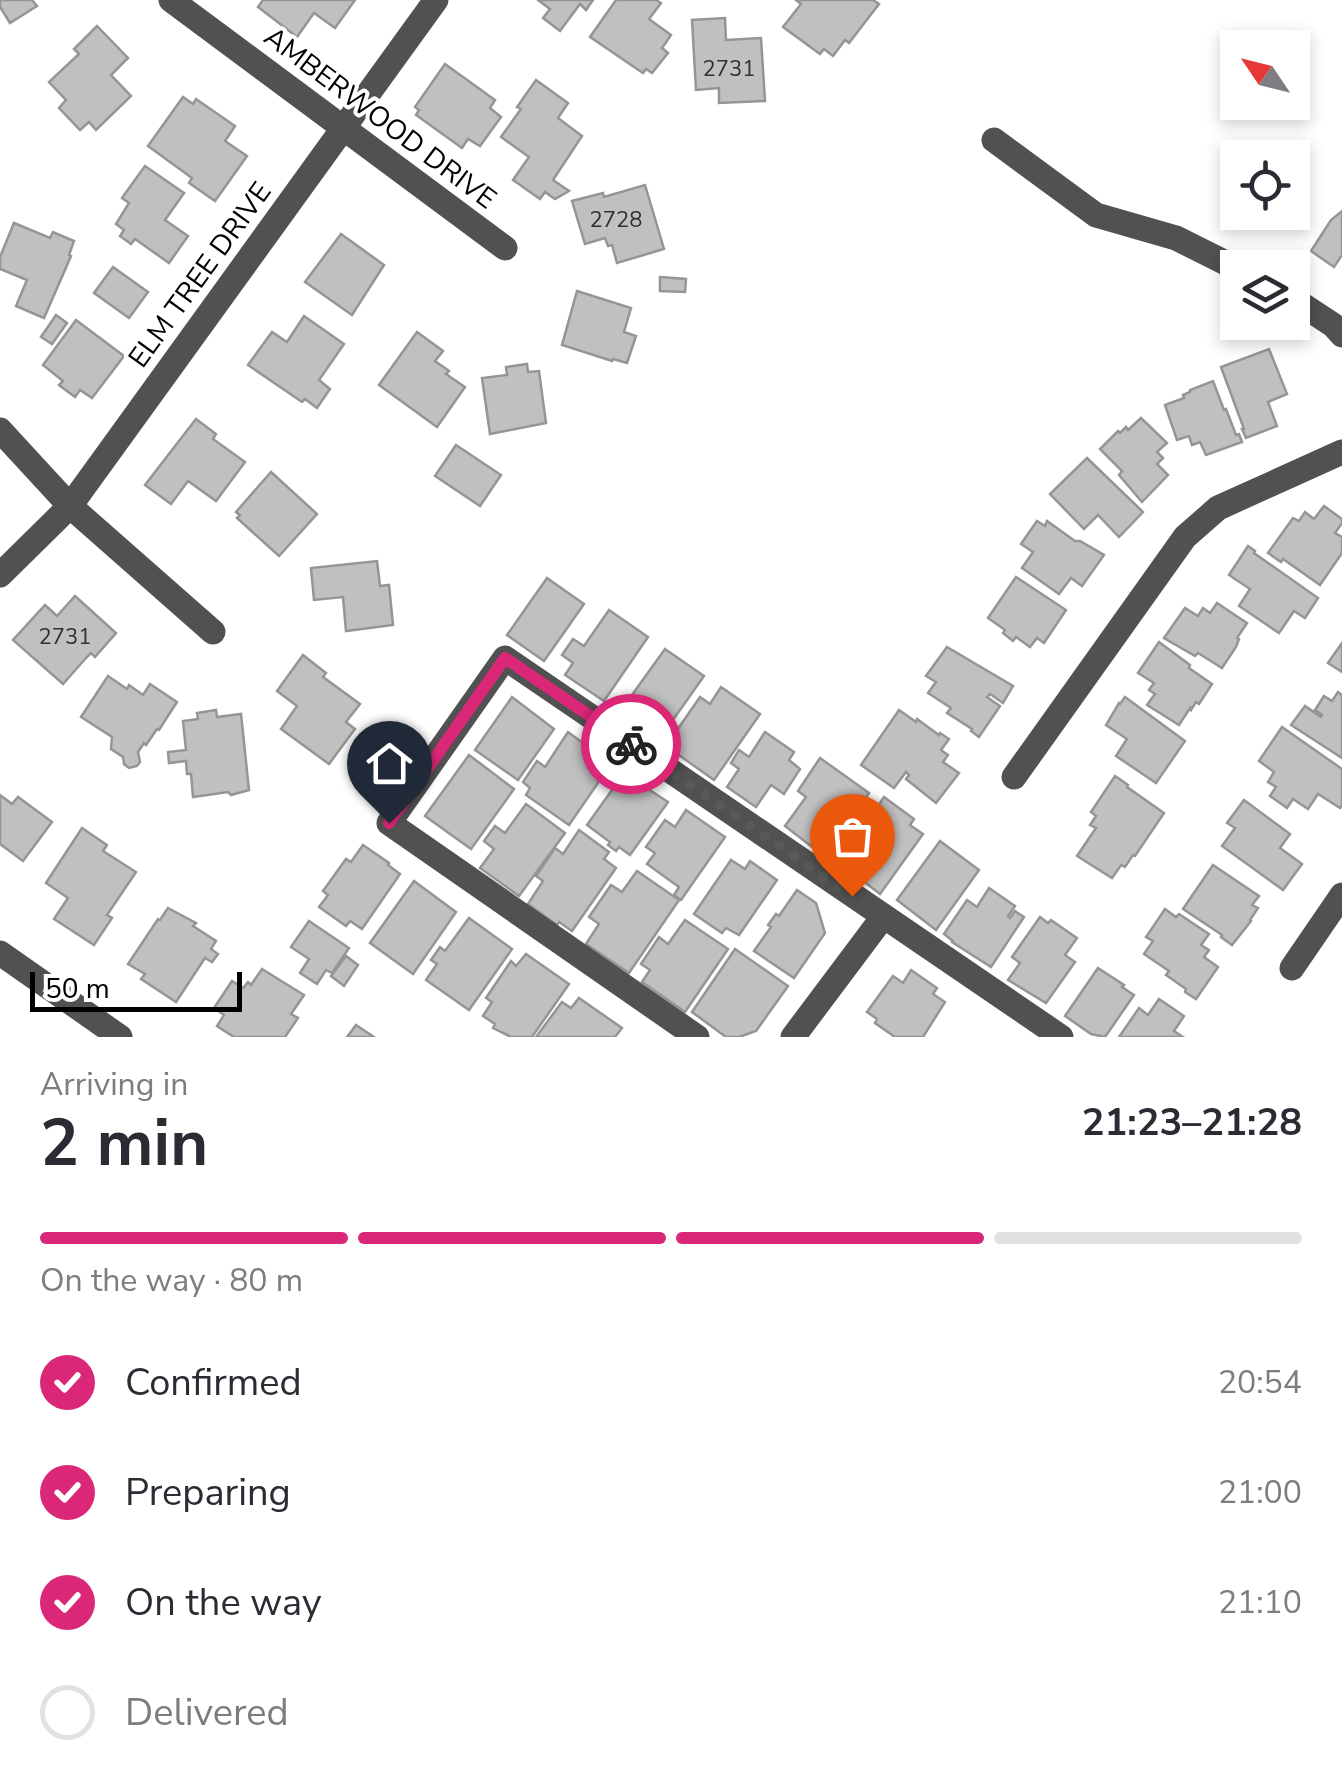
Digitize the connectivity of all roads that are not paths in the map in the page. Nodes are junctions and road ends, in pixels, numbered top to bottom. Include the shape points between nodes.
1 (171, 0) edge
2 (436, 0) edge
3 (345, 128) junction
4 (994, 140) dead end
5 (506, 248) dead end
6 (1220, 260) edge
7 (1310, 310) edge
8 (1342, 335) edge
9 (0, 430) edge
10 (1342, 452) edge
11 (70, 506) junction
12 (0, 575) edge
13 (213, 632) dead end
14 (1014, 777) dead end
15 (1342, 895) edge
16 (883, 917) junction
17 (0, 953) edge
18 (1292, 968) dead end
19 (120, 1037) edge
20 (697, 1037) edge
21 (793, 1037) edge
22 (1061, 1037) edge

1 - 3 street, AMBERWOOD DRIVE
2 - 3 street, ELM TREE DRIVE
3 - 5 street, AMBERWOOD DRIVE
3 - 11 street, ELM TREE DRIVE
4 - 6 street via 1096,214 1176,238
7 - 8 street
9 - 11 street
10 - 14 street via 1218,508 1185,537
11 - 12 street, ELM TREE DRIVE
11 - 13 street
15 - 18 street
16 - 20 street via 505,658 389,823
16 - 21 street
16 - 22 street
17 - 19 street

